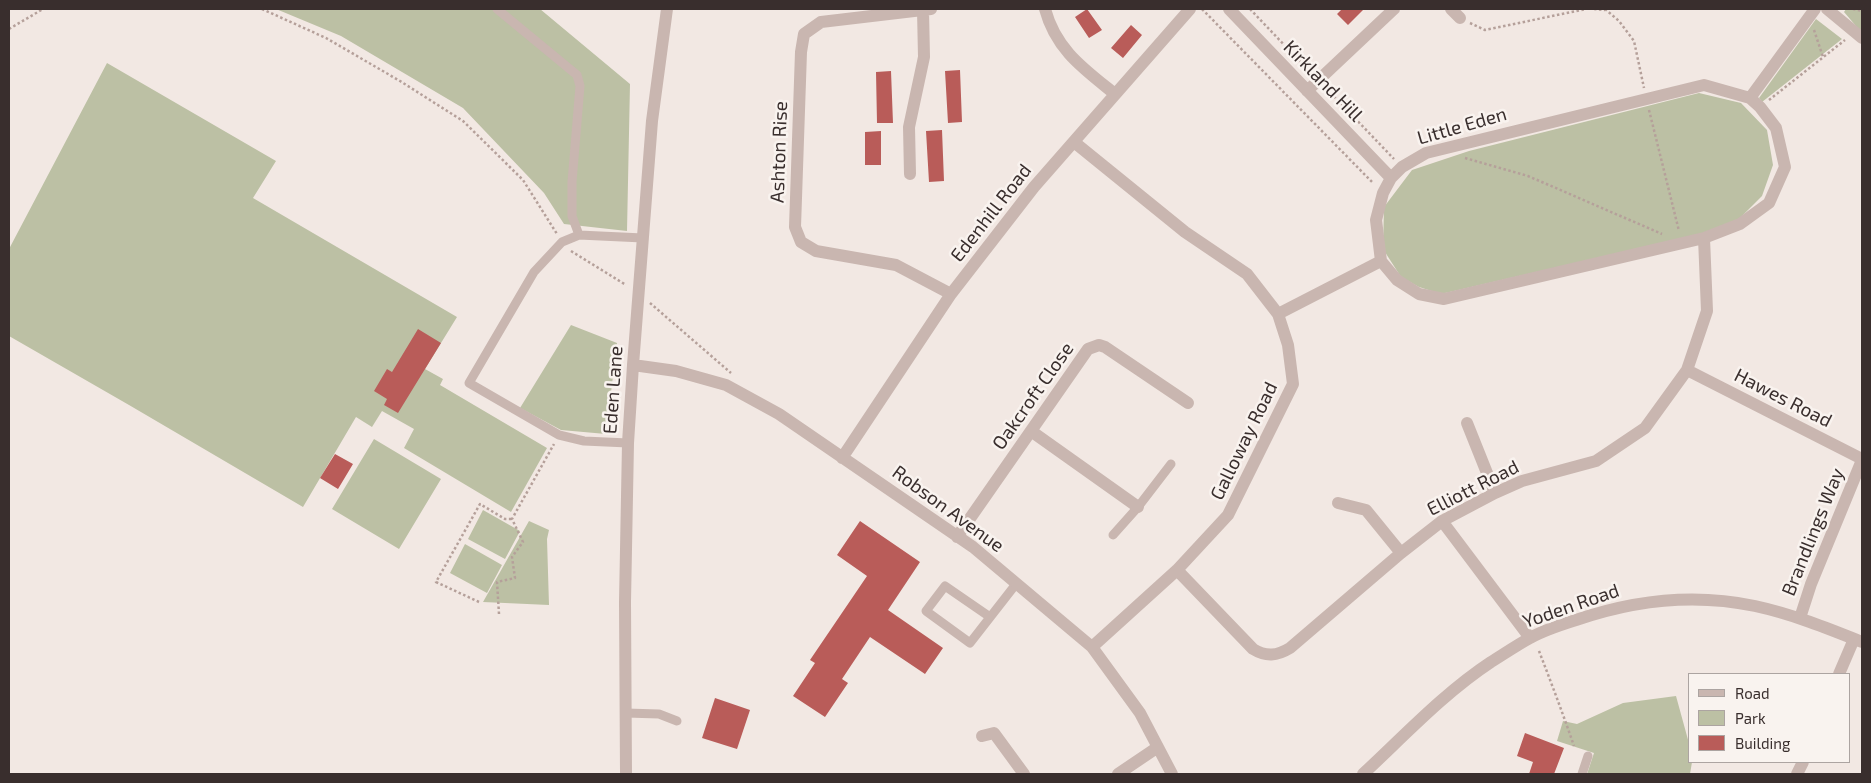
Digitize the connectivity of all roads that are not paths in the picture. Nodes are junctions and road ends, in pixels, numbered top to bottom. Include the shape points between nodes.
1 (497, 9) edge
2 (667, 9) edge
3 (927, 9) edge
4 (1045, 9) edge
5 (1190, 9) edge
6 (1229, 9) edge
7 (1394, 9) edge
8 (1827, 9) edge
9 (1812, 13) edge
10 (843, 14) edge
11 (1859, 35) edge
12 (1307, 91) junction
13 (1116, 94) junction
14 (1750, 98) junction
15 (1074, 142) junction
16 (910, 174) dead end
17 (1391, 178) junction
18 (579, 235) junction
19 (643, 238) junction
20 (1704, 238) junction
21 (1381, 261) junction
22 (950, 294) junction
23 (1278, 314) junction
24 (633, 365) junction
25 (1687, 370) junction
26 (1188, 404) dead end
27 (1466, 423) dead end
28 (1031, 432) junction
29 (628, 443) junction
30 (842, 458) junction
31 (1862, 459) edge
32 (1171, 464) dead end
33 (1495, 493) junction
34 (1338, 503) dead end
35 (1138, 507) junction
36 (1442, 521) junction
37 (1113, 535) dead end
38 (957, 537) junction
39 (1401, 553) junction
40 (1177, 570) junction
41 (1016, 584) junction
42 (990, 617) junction
43 (1800, 618) junction
44 (1530, 638) junction
45 (1858, 640) edge
46 (1092, 647) junction
47 (1840, 673) edge
48 (626, 713) junction
49 (677, 721) dead end
50 (982, 736) dead end
51 (1158, 747) junction
52 (1588, 756) dead end
53 (626, 774) edge
54 (1024, 774) edge
55 (1118, 774) edge
56 (1172, 774) edge
57 (1363, 774) edge
58 (1582, 774) edge

1 - 18 lane via 577,75 580,86 572,216
2 - 19 street, Eden Lane via 652,121
3 - 10 street, Ashton Rise
3 - 16 street via 924,57 909,127
4 - 13 street via 1058,41 1078,64
5 - 13 street, Edenhill Road
6 - 12 street, Kirkland Hill
7 - 12 street
8 - 11 street
9 - 14 street
10 - 22 street, Ashton Rise via 821,22 804,34 800,52 796,227 801,242 816,251 896,265
12 - 17 street, Kirkland Hill
13 - 15 street, Edenhill Road
14 - 17 street, Little Eden via 1704,85 1426,153 1402,167
14 - 20 street, Little Eden via 1776,128 1785,168 1768,203 1740,224
15 - 22 street, Edenhill Road via 1034,187
15 - 23 street, Galloway Road via 1185,232 1247,274
17 - 21 street, Little Eden via 1382,193 1376,220
18 - 19 lane
18 - 29 lane via 562,242 534,272 469,383 559,435 584,441
19 - 24 street, Eden Lane
20 - 21 street, Little Eden via 1444,299 1419,294 1397,280
20 - 25 street, Elliott Road via 1707,311
21 - 23 street
22 - 30 street, Edenhill Road
23 - 40 street, Galloway Road via 1288,346 1293,384 1228,515
24 - 29 street, Eden Lane
24 - 30 street, Robson Avenue via 676,371 726,384 779,414
25 - 31 street, Hawes Road
25 - 33 street, Elliott Road via 1645,428 1596,461 1522,481
26 - 28 street, Oakcroft Close via 1100,345 1088,349
27 - 33 street
28 - 35 street
28 - 38 street, Oakcroft Close
29 - 48 street, Eden Lane
30 - 38 street, Robson Avenue
31 - 43 street, Brandlings Way
32 - 35 lane
33 - 36 street, Elliott Road
34 - 39 street via 1366,510
35 - 37 lane
36 - 39 street, Elliott Road
36 - 44 street
38 - 41 street, Robson Avenue
39 - 40 street, Elliott Road via 1290,648 1275,655 1253,649
40 - 46 street, Galloway Road
41 - 42 lane
41 - 46 street, Robson Avenue
42 - 42 lane via 970,643 926,611 945,586
43 - 44 street, Yoden Road via 1734,602 1643,602 1609,609
43 - 45 street, Yoden Road
44 - 57 street, Yoden Road via 1490,663 1440,702
45 - 47 street
46 - 51 street, Robson Avenue via 1140,713
48 - 49 lane via 659,714
48 - 53 street, Eden Lane
50 - 54 street via 994,733
51 - 55 street
51 - 56 street, Robson Avenue
52 - 58 lane

